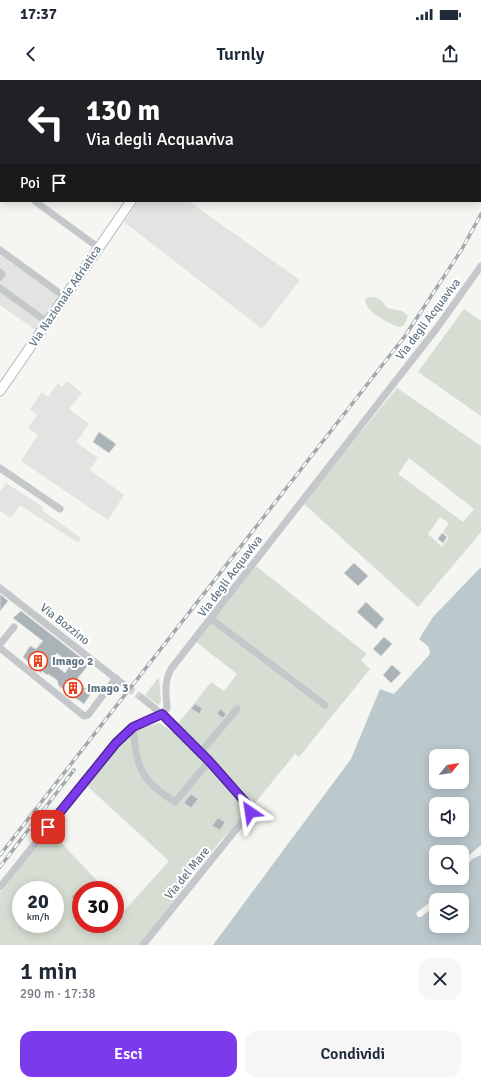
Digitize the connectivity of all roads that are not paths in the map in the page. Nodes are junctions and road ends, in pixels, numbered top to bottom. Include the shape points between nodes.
1 (36, 202) edge
2 (130, 202) edge
3 (99, 248) junction
4 (0, 250) edge
5 (481, 266) edge
6 (0, 272) edge
7 (0, 277) edge
8 (0, 288) edge
9 (65, 297) junction
10 (48, 322) junction
11 (0, 391) edge
12 (0, 468) edge
13 (60, 508) dead end
14 (0, 588) edge
15 (211, 619) junction
16 (14, 627) dead end
17 (0, 644) edge
18 (0, 648) edge
19 (116, 678) junction
20 (128, 688) tunnel mouth
21 (142, 698) tunnel mouth
22 (325, 705) dead end
23 (236, 709) dead end
24 (162, 714) junction
25 (133, 727) junction
26 (201, 752) junction
27 (209, 761) junction
28 (0, 887) edge
29 (143, 945) edge

1 - 3 street
2 - 3 main road, Via Nazionale Adriatica
3 - 9 main road, Via Nazionale Adriatica
4 - 9 street
5 - 15 street, Via degli Acquaviva via 437,328
6 - 7 street
8 - 10 street
9 - 10 main road, Via Nazionale Adriatica
10 - 11 main road, Via Nazionale Adriatica
12 - 13 street
14 - 19 street, Via Bozzino
15 - 22 street
15 - 24 street, Via degli Acquaviva via 167,676 167,708
16 - 17 street
18 - 19 street via 84,716 88,715
19 - 20 street, Via Bozzino
21 - 24 street
23 - 26 street
24 - 25 street
24 - 26 street
25 - 27 street via 139,768 154,786 176,802
25 - 28 street via 116,743
26 - 27 street
27 - 29 street, Via del Mare via 248,805 249,815

